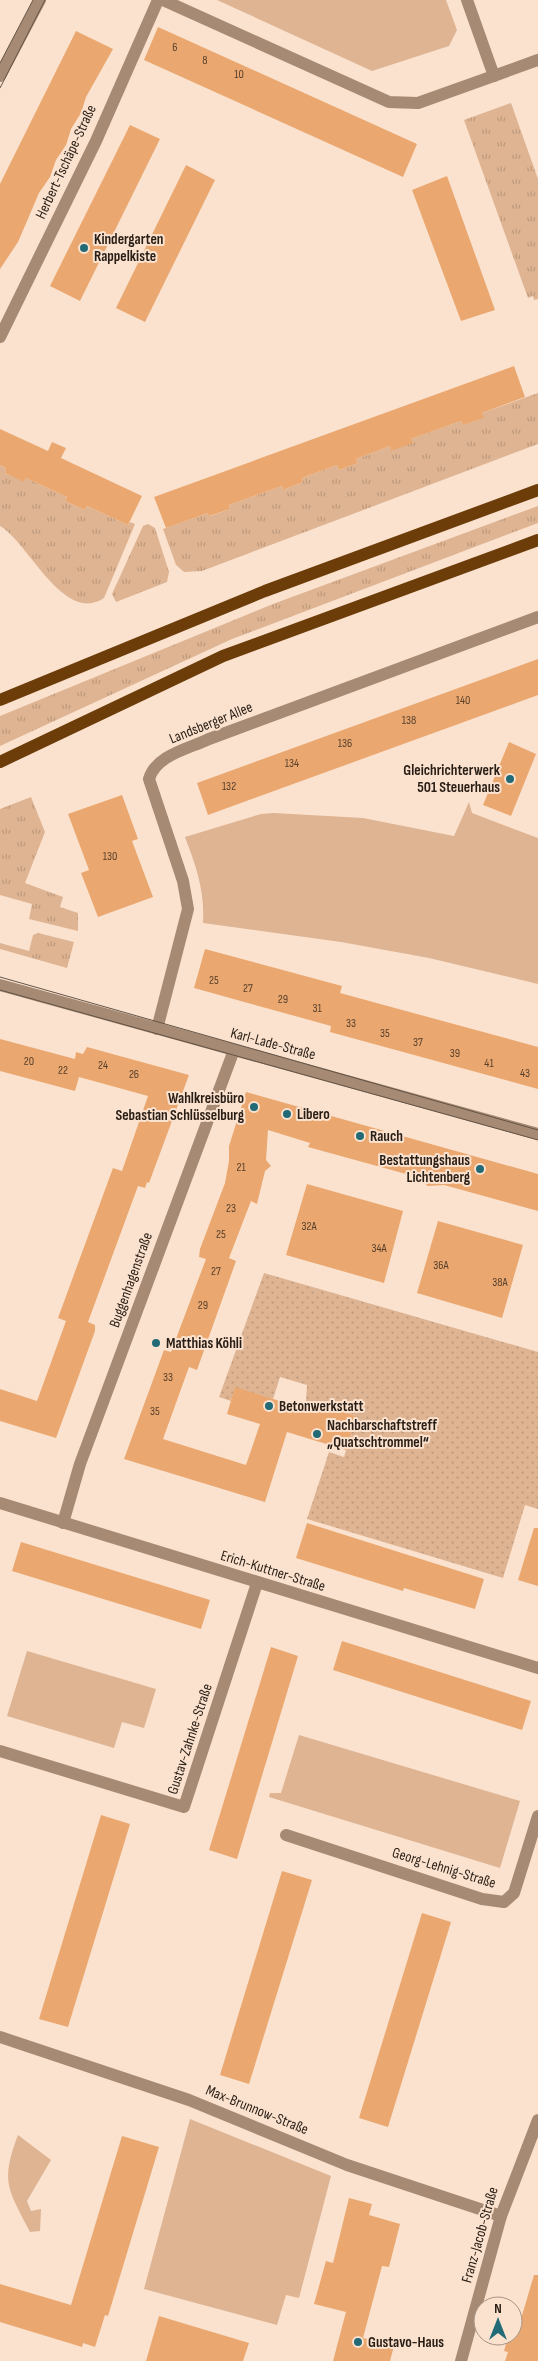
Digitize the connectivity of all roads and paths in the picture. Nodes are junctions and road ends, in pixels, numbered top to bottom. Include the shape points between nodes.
1 (40, 0) edge
2 (158, 0) edge
3 (163, 0) edge
4 (467, 0) edge
5 (538, 60) edge
6 (0, 76) edge
7 (494, 76) junction
8 (0, 337) edge
9 (538, 490) edge
10 (538, 540) edge
11 (538, 617) edge
12 (0, 700) edge
13 (0, 762) edge
14 (0, 985) edge
15 (157, 1029) junction
16 (234, 1050) junction
17 (538, 1134) edge
18 (0, 1503) edge
19 (63, 1523) junction
20 (257, 1583) junction
21 (538, 1668) edge
22 (0, 1751) edge
23 (538, 1816) edge
24 (286, 1836) dead end
25 (0, 2037) edge
26 (538, 2120) edge
27 (501, 2216) junction
28 (461, 2361) edge

1 - 6 street
2 - 8 street, Herbert-Tschäpe-Straße via 96,141
3 - 7 street via 389,102 418,103
4 - 7 street
5 - 7 street
9 - 12 main road via 265,591
10 - 13 main road via 224,656
11 - 15 street, Landsberger Allee via 209,740 160,761 152,769 149,779 183,881 188,909
14 - 15 street, Karl-Lade-Straße
15 - 16 street, Karl-Lade-Straße
16 - 17 street, Karl-Lade-Straße
16 - 19 street, Buggenhagenstraße via 80,1464
18 - 19 street, Erich-Kuttner-Straße
19 - 20 street, Erich-Kuttner-Straße
20 - 21 street, Erich-Kuttner-Straße
20 - 22 street, Gustav-Zahnke-Straße via 184,1807
23 - 24 street, Georg-Lehnig-Straße via 514,1893 504,1902 482,1899
25 - 27 street, Max-Brunnow-Straße via 189,2100 347,2165
26 - 27 street, Franz-Jacob-Straße
27 - 28 street, Franz-Jacob-Straße

